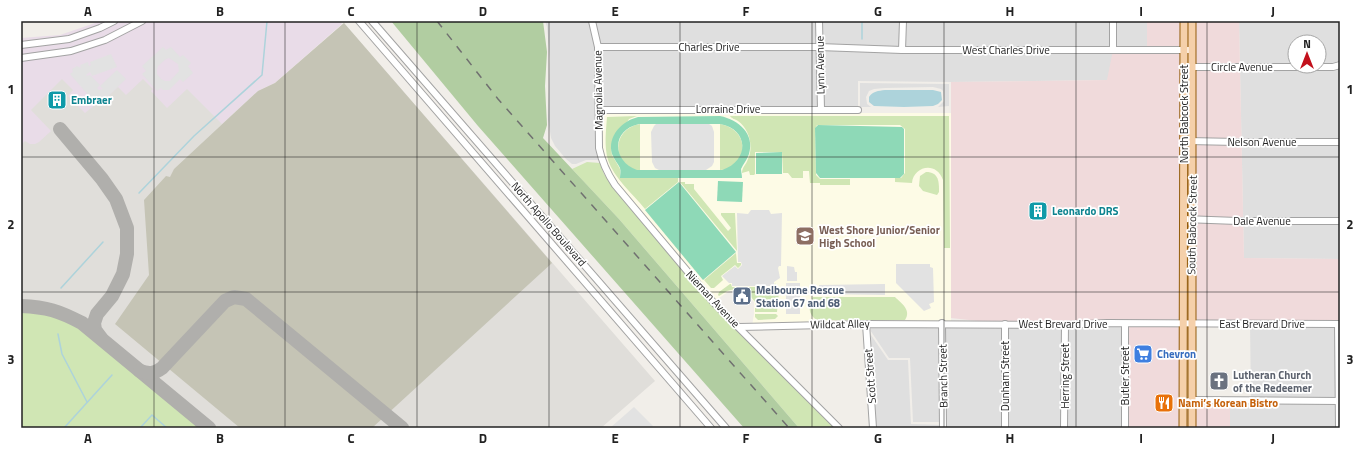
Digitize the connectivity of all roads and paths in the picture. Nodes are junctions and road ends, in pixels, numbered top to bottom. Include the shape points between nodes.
1 (114, 21) edge
2 (142, 21) edge
3 (359, 21) edge
4 (372, 21) edge
5 (592, 21) edge
6 (819, 21) edge
7 (903, 21) edge
8 (1113, 21) edge
9 (1184, 21) edge
10 (1192, 21) edge
11 (21, 45) edge
12 (598, 47) junction
13 (819, 47) junction
14 (902, 50) junction
15 (1113, 50) junction
16 (1184, 50) junction
17 (1192, 50) junction
18 (21, 58) edge
19 (1340, 65) edge
20 (1192, 67) junction
21 (820, 109) junction
22 (599, 110) junction
23 (858, 110) dead end
24 (1184, 141) junction
25 (1192, 141) junction
26 (1340, 142) edge
27 (601, 160) joint
28 (1184, 219) junction
29 (1192, 219) junction
30 (1340, 221) edge
31 (1183, 255) joint
32 (866, 324) junction
33 (942, 324) junction
34 (1005, 324) junction
35 (1125, 324) junction
36 (1183, 324) junction
37 (1191, 324) junction
38 (1339, 324) edge
39 (1065, 325) junction
40 (739, 327) junction
41 (1192, 400) junction
42 (1339, 401) edge
43 (1184, 403) junction
44 (711, 428) edge
45 (726, 428) edge
46 (839, 428) edge
47 (873, 428) edge
48 (943, 428) edge
49 (1005, 428) edge
50 (1064, 428) edge
51 (1125, 428) edge
52 (1184, 428) edge
53 (1192, 428) edge
54 (1339, 428) edge

1 - 11 street via 69,39
2 - 18 street via 105,40 71,51
3 - 44 street, North Apollo Boulevard
4 - 45 street, North Apollo Boulevard
5 - 12 street, Magnolia Avenue
6 - 13 street, Lynn Avenue
7 - 14 street
8 - 15 street
9 - 16 main road, North Babcock Street
10 - 17 main road, South Babcock Street
12 - 13 street, Charles Drive
12 - 22 street, Magnolia Avenue
13 - 14 street, West Charles Drive
13 - 21 street, Lynn Avenue
14 - 15 street, West Charles Drive
15 - 16 street, West Charles Drive
16 - 17 street, West Charles Drive
16 - 24 main road, North Babcock Street
17 - 20 main road, South Babcock Street
19 - 20 street, Circle Avenue
20 - 25 main road, South Babcock Street
21 - 22 street, Lorraine Drive
21 - 23 street, Lorraine Drive
22 - 27 street, Magnolia Avenue
24 - 25 street, Nelson Avenue
24 - 28 main road, North Babcock Street
25 - 26 street, Nelson Avenue
25 - 29 main road, South Babcock Street
27 - 40 street, Nieman Avenue via 615,185 714,303
28 - 29 street, Dale Avenue
28 - 31 main road, North Babcock Street
29 - 30 street, Dale Avenue
29 - 37 main road, South Babcock Street
31 - 36 main road, South Babcock Street
32 - 33 street, Wildcat Alley
32 - 40 street, Wildcat Alley
32 - 47 street, Scott Street
33 - 34 street, West Brevard Drive
33 - 48 street, Branch Street
34 - 39 street, West Brevard Drive
34 - 49 street, Dunham Street
35 - 36 street, West Brevard Drive
35 - 39 street, West Brevard Drive
35 - 51 street, Butler Street
36 - 37 street, East Brevard Drive
36 - 43 main road, South Babcock Street
37 - 38 street, East Brevard Drive
37 - 41 main road, South Babcock Street
38 - 42 street
39 - 50 street, Herring Street
40 - 46 street, Nieman Avenue
41 - 42 street
41 - 43 street
41 - 53 main road, South Babcock Street
42 - 54 street
43 - 52 main road, South Babcock Street

